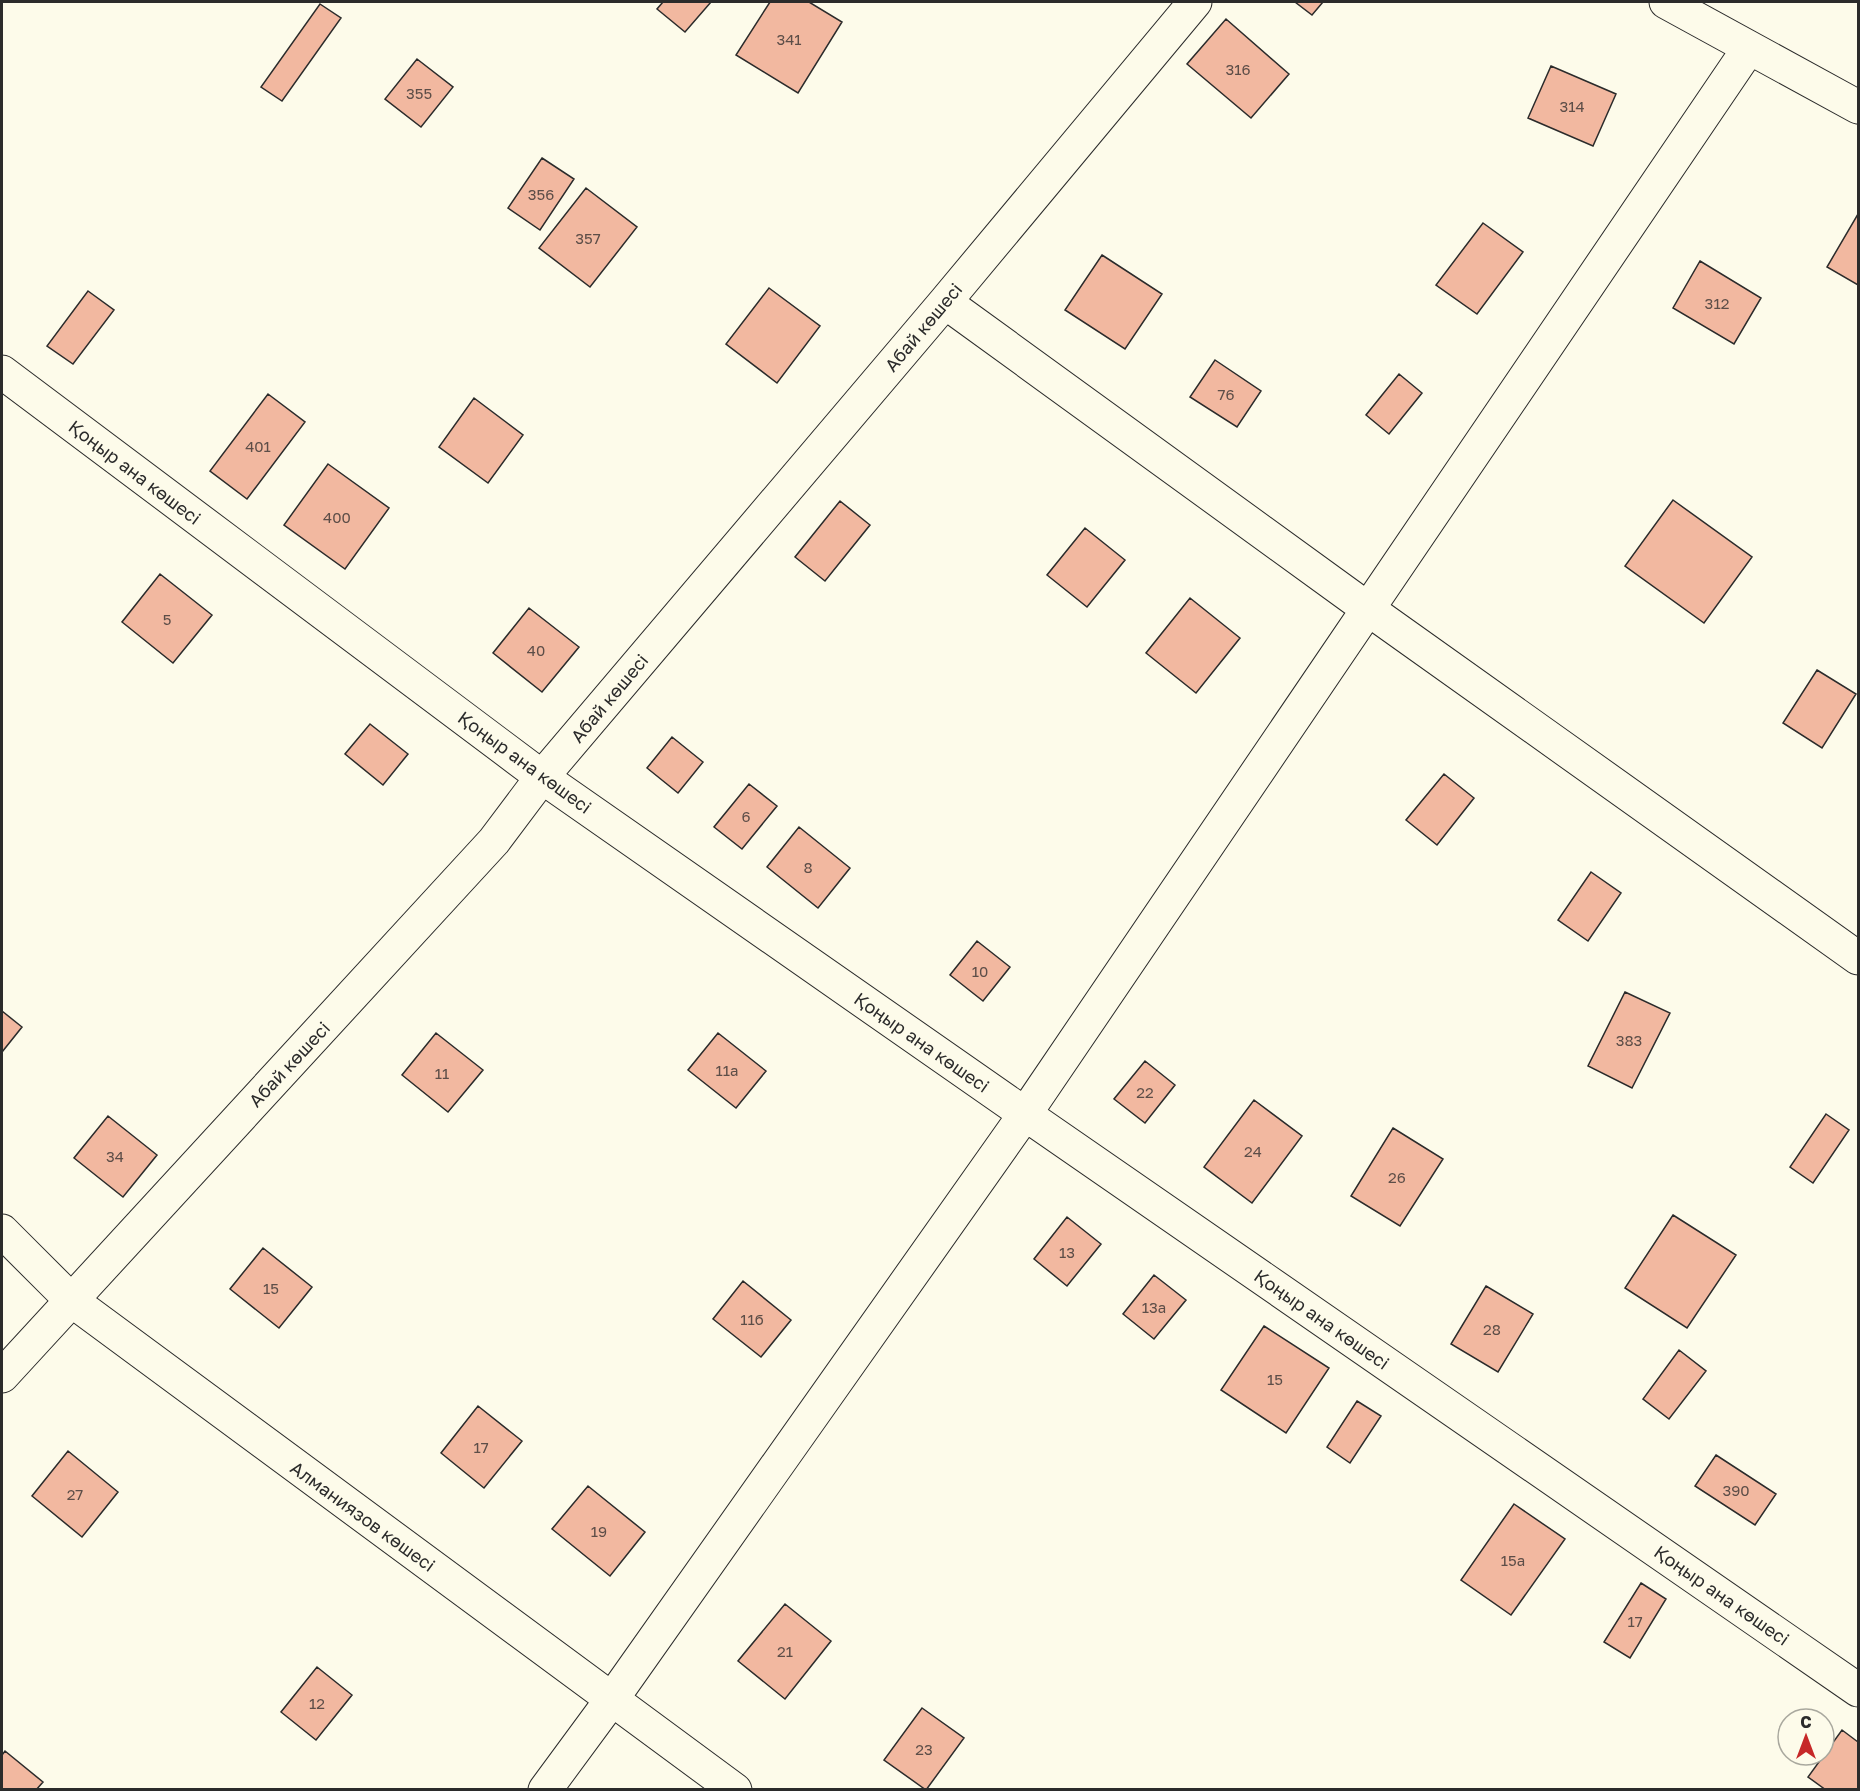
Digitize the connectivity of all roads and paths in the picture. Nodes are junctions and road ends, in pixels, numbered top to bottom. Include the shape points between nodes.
1 (1195, 2) edge
2 (1666, 2) edge
3 (1749, 48) junction
4 (1858, 107) edge
5 (945, 302) junction
6 (2, 372) edge
7 (1368, 609) junction
8 (542, 777) junction
9 (1858, 958) edge
10 (1025, 1114) junction
11 (2, 1231) edge
12 (71, 1300) junction
13 (2, 1376) edge
14 (1858, 1689) edge
15 (612, 1699) junction
16 (545, 1790) edge
17 (735, 1790) edge

1 - 5 street, Абай көшесі
2 - 3 street
3 - 4 street
3 - 7 street
5 - 7 street
5 - 8 street, Абай көшесі
6 - 8 street, Қоңыр ана көшесі
7 - 9 street
7 - 10 street
8 - 10 street, Қоңыр ана көшесі
8 - 12 street, Абай көшесі via 494,841
10 - 14 street, Қоңыр ана көшесі
10 - 15 street
11 - 12 street, Алманиязов көшесі
12 - 13 street, Абай көшесі
12 - 15 street, Алманиязов көшесі
15 - 16 street
15 - 17 street, Алманиязов көшесі

